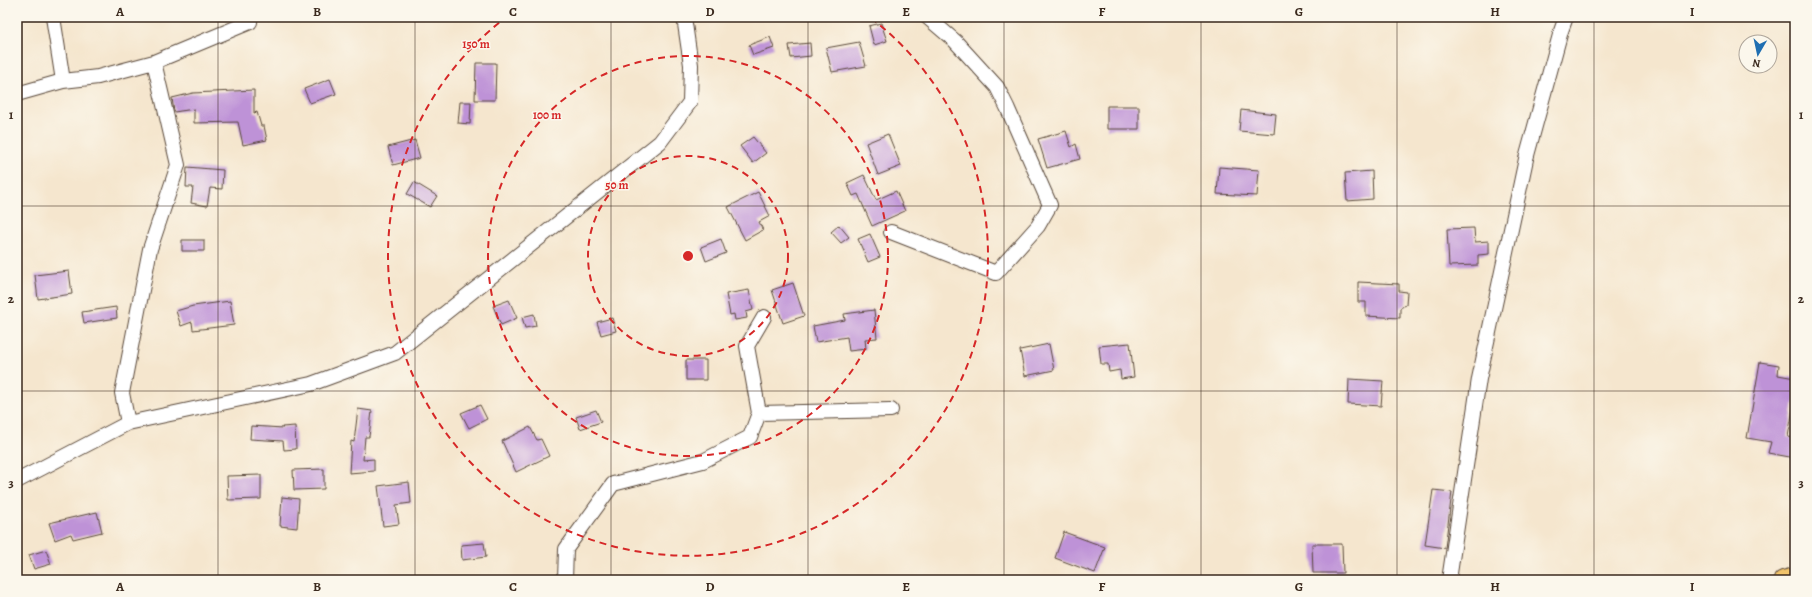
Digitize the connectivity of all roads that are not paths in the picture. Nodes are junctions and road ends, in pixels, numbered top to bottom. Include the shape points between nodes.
1 (53, 17) edge
2 (684, 17) edge
3 (927, 17) edge
4 (1566, 17) edge
5 (250, 22) dead end
6 (154, 62) junction
7 (63, 81) junction
8 (17, 94) edge
9 (891, 232) dead end
10 (764, 317) dead end
11 (891, 410) dead end
12 (759, 413) junction
13 (128, 423) junction
14 (17, 481) edge
15 (1795, 577) edge
16 (565, 580) edge
17 (1449, 580) edge
18 (1783, 580) edge

1 - 7 street
2 - 13 street via 691,65 690,102 660,142 395,353 311,384
3 - 9 street via 955,41 997,87 1050,205 1038,226 996,273
4 - 17 street via 1526,159 1479,379
5 - 6 street
6 - 7 street via 98,77
6 - 13 street via 178,165 150,249 122,392
7 - 8 street
10 - 12 street via 747,346
11 - 12 street
12 - 16 street via 750,437 703,461 613,484 566,549
13 - 14 street
15 - 18 main road

